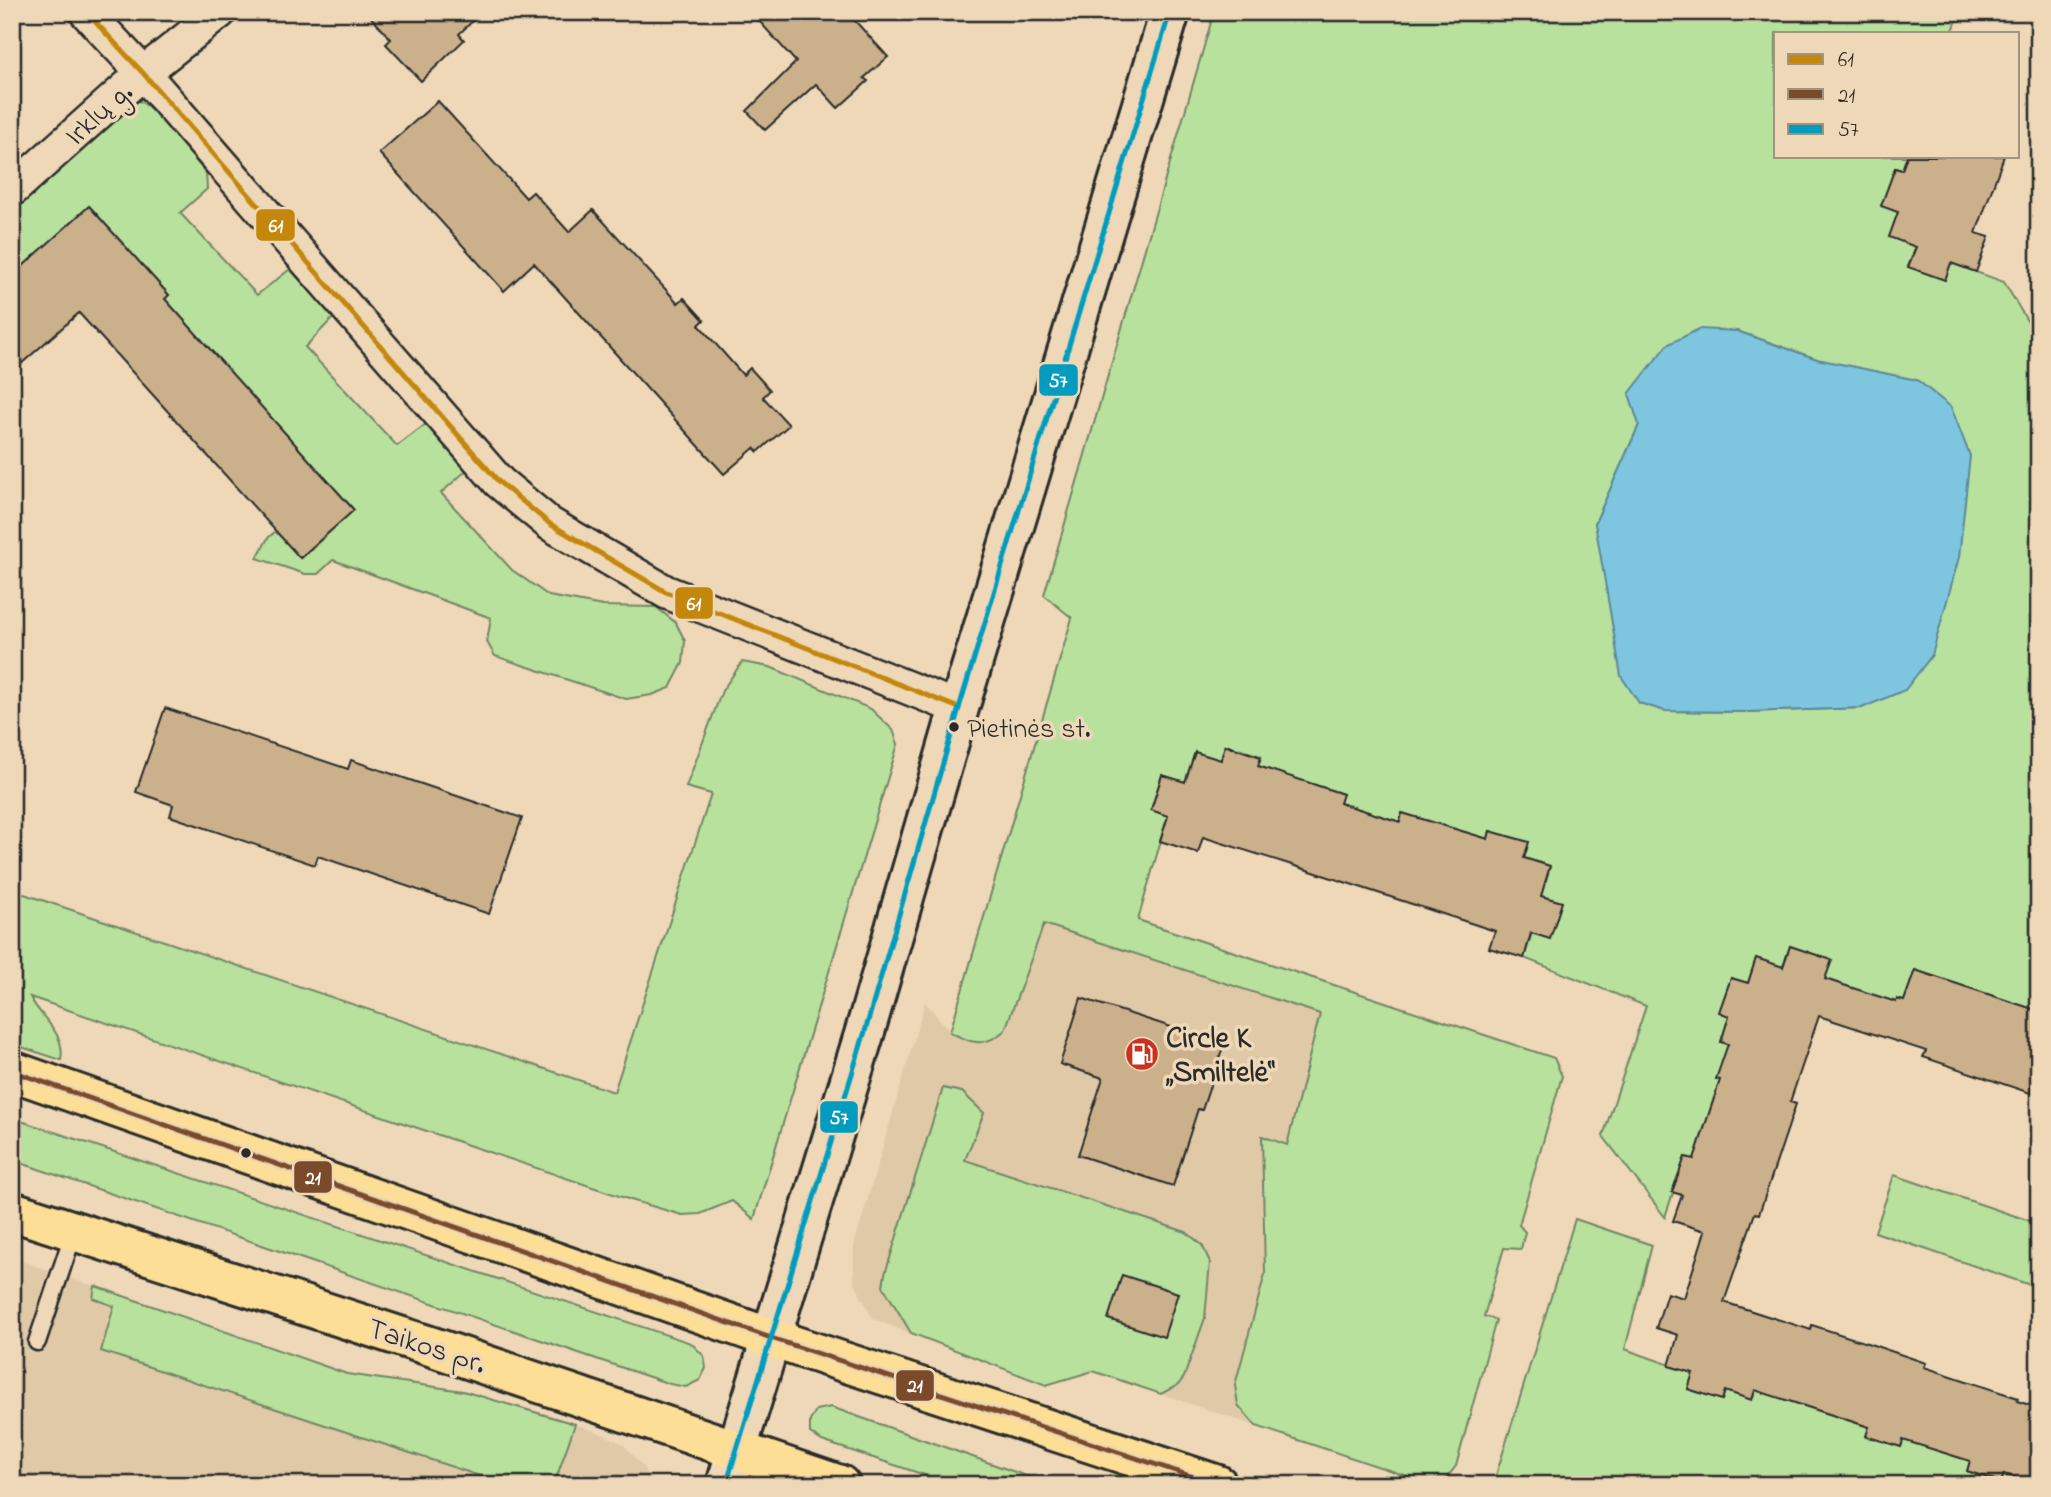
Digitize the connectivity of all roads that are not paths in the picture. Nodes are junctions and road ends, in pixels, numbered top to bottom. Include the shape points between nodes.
1 (86, 12) edge
2 (220, 12) edge
3 (1170, 12) edge
4 (143, 73) junction
5 (12, 190) edge
6 (959, 708) junction
7 (12, 1071) edge
8 (12, 1211) edge
9 (74, 1232) junction
10 (771, 1338) junction
11 (37, 1342) dead end
12 (731, 1468) edge
13 (840, 1485) edge
14 (1218, 1485) edge

1 - 4 street
2 - 4 street, Irklų g.
3 - 6 street
4 - 5 street, Irklų g.
4 - 6 street via 499,482 550,524 666,592
6 - 10 street
7 - 10 main road
8 - 9 main road, Taikos pr.
9 - 11 lane
9 - 12 main road, Taikos pr. via 433,1347
10 - 12 street
10 - 14 main road
12 - 13 main road, Taikos pr.

